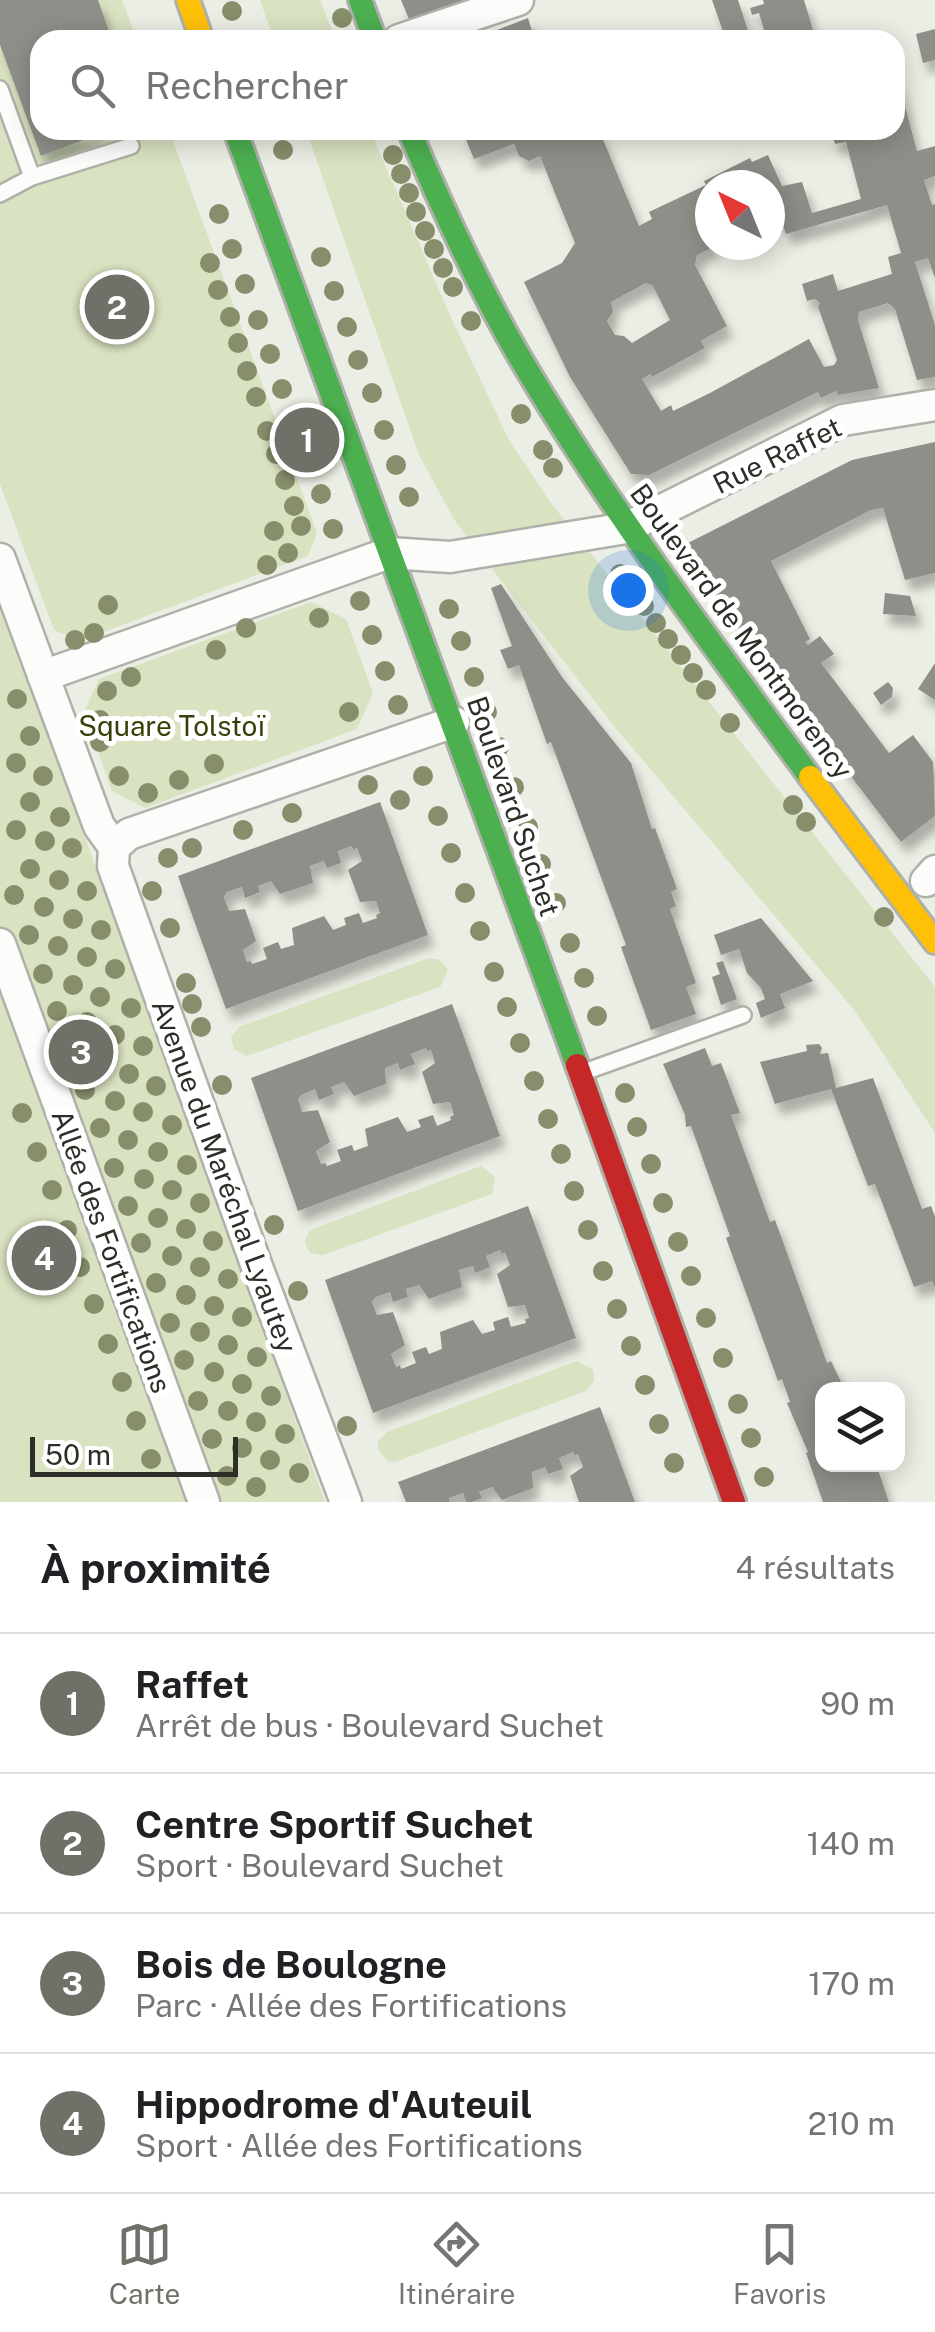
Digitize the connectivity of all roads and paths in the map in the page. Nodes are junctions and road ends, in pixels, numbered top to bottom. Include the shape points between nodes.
1 (188, 0) edge
2 (360, 0) edge
3 (518, 0) edge
4 (198, 30) edge
5 (371, 30) edge
6 (428, 30) edge
7 (0, 89) edge
8 (239, 140) edge
9 (413, 140) edge
10 (131, 146) dead end
11 (32, 177) junction
12 (0, 194) edge
13 (935, 405) edge
14 (626, 528) junction
15 (390, 553) junction
16 (0, 559) edge
17 (43, 676) junction
18 (454, 722) junction
19 (114, 847) junction
20 (930, 876) edge
21 (905, 904) junction
22 (935, 942) edge
23 (0, 944) edge
24 (743, 1015) dead end
25 (578, 1074) junction
26 (204, 1502) edge
27 (346, 1502) edge
28 (734, 1502) edge

1 - 4 main road
2 - 5 main road
3 - 6 street
7 - 11 lane
8 - 15 main road, Boulevard Suchet
9 - 14 main road, Boulevard de Montmorency via 502,326
10 - 11 lane
11 - 12 lane
13 - 14 street, Rue Raffet via 843,420
14 - 15 street, Rue Raffet via 450,557
14 - 21 main road, Boulevard de Montmorency
15 - 17 street
15 - 18 main road, Boulevard Suchet
16 - 17 street, Avenue du Maréchal Lyautey
17 - 19 street, Avenue du Maréchal Lyautey via 99,826
18 - 19 street via 129,834
18 - 25 main road, Boulevard Suchet
19 - 27 street, Avenue du Maréchal Lyautey via 114,866 182,1064
20 - 21 lane
21 - 22 main road, Boulevard de Montmorency
23 - 26 street, Allée des Fortifications
24 - 25 lane
25 - 28 main road, Boulevard Suchet

